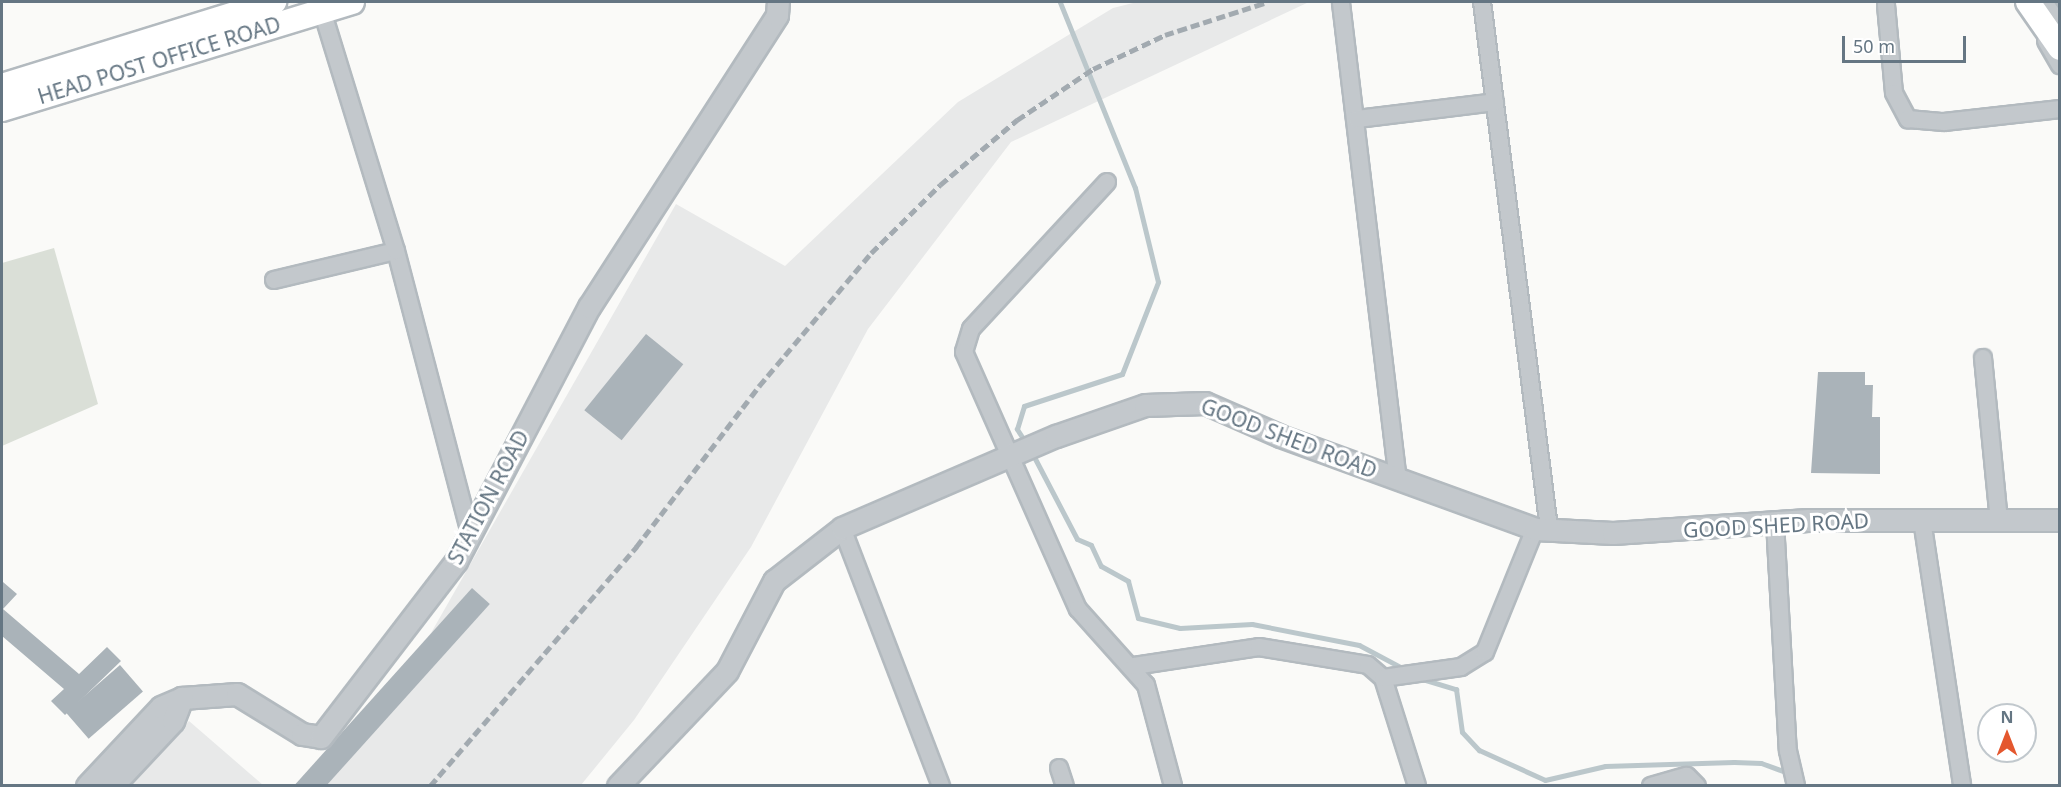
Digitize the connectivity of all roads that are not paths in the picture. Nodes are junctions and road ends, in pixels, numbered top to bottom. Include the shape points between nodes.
1 (274, 2) edge
2 (352, 2) edge
3 (778, 2) edge
4 (1482, 2) edge
5 (2017, 2) edge
6 (2028, 2) edge
7 (2044, 2) edge
8 (1341, 3) dead end
9 (1886, 5) dead end
10 (322, 10) junction
11 (2060, 25) edge
12 (2060, 48) edge
13 (2060, 65) edge
14 (2, 86) edge
15 (1495, 102) junction
16 (2060, 109) edge
17 (2, 110) edge
18 (1357, 119) junction
19 (1107, 182) dead end
20 (396, 250) junction
21 (274, 280) dead end
22 (1983, 358) dead end
23 (1023, 449) junction
24 (1398, 478) junction
25 (1922, 520) junction
26 (2060, 520) edge
27 (1775, 522) junction
28 (1999, 522) junction
29 (842, 528) junction
30 (1542, 529) junction
31 (470, 533) junction
32 (1134, 666) junction
33 (1383, 678) junction
34 (182, 698) junction
35 (1059, 768) dead end
36 (87, 786) edge
37 (112, 786) edge
38 (618, 786) edge
39 (941, 786) edge
40 (1065, 786) edge
41 (1173, 786) edge
42 (1417, 786) edge
43 (1651, 786) edge
44 (1697, 786) edge
45 (1796, 786) edge
46 (1962, 786) edge

1 - 14 main road, HEAD POST OFFICE ROAD
2 - 10 main road, HEAD POST OFFICE ROAD
3 - 31 street, STATION ROAD via 777,15 589,307
4 - 15 street
5 - 13 street
6 - 12 main road
7 - 11 street
8 - 18 street
9 - 16 street via 1894,93 1908,119 1944,122
10 - 17 main road, HEAD POST OFFICE ROAD
10 - 20 street
15 - 18 street
15 - 30 street
18 - 24 street
19 - 23 street via 971,329 964,345 968,365
20 - 21 street
20 - 31 street
22 - 28 street
23 - 24 street, GOOD SHED ROAD via 1145,405 1205,403
23 - 29 street, GOOD SHED ROAD
23 - 32 street via 1078,609
24 - 30 street, GOOD SHED ROAD
25 - 27 street, GOOD SHED ROAD
25 - 28 street, GOOD SHED ROAD
25 - 46 street
26 - 28 street, GOOD SHED ROAD
27 - 30 street, GOOD SHED ROAD via 1613,533
27 - 45 street via 1788,751
29 - 38 street, GOOD SHED ROAD via 774,581 727,671
29 - 39 street
30 - 33 street via 1485,652 1461,668
31 - 34 street, STATION ROAD via 456,561 321,737 302,734 237,694
32 - 33 street via 1259,647 1360,662
32 - 41 street via 1159,722
33 - 42 street
34 - 36 street, STATION ROAD via 161,707
34 - 37 street via 173,721
35 - 40 street
43 - 44 street via 1687,776

